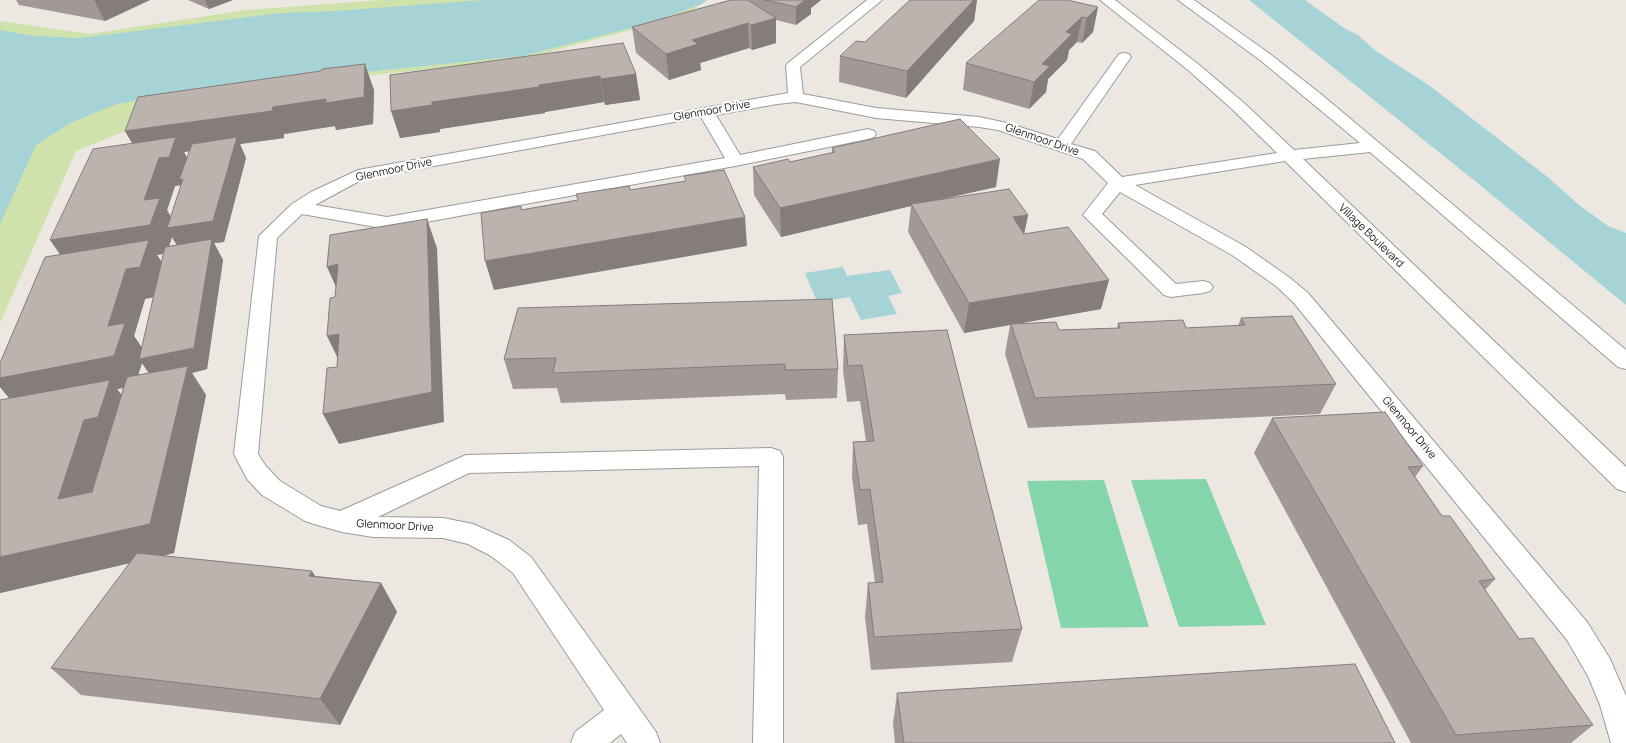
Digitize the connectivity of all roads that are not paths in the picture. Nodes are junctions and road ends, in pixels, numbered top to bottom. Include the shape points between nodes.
1 (875, 0) edge
2 (1107, 0) edge
3 (1185, 0) edge
4 (1124, 57) dead end
5 (796, 97) junction
6 (706, 112) junction
7 (868, 134) dead end
8 (1061, 146) junction
9 (1373, 147) junction
10 (1288, 156) junction
11 (735, 161) junction
12 (1118, 184) junction
13 (298, 208) junction
14 (1203, 288) dead end
15 (1626, 362) edge
16 (1626, 482) edge
17 (342, 522) junction
18 (624, 712) junction
19 (1626, 741) edge
20 (586, 743) edge
21 (646, 743) edge
22 (768, 743) edge

1 - 5 street via 793,66
2 - 10 street, Village Boulevard via 1238,106
3 - 9 street via 1265,57
4 - 8 street
5 - 6 street, Glenmoor Drive
5 - 8 street, Glenmoor Drive via 876,113 1001,126
6 - 11 street
6 - 13 street, Glenmoor Drive via 358,175
7 - 11 street
8 - 12 street, Glenmoor Drive via 1088,155
9 - 10 street
9 - 15 street
10 - 12 street
10 - 16 street, Village Boulevard
11 - 13 street via 387,223
12 - 14 street via 1092,215 1171,291
12 - 19 street, Glenmoor Drive via 1239,251 1301,298 1577,630 1600,669 1616,705
13 - 17 street, Glenmoor Drive via 268,236 246,454 256,472 271,488 314,514
17 - 18 street, Glenmoor Drive via 373,527 443,528 473,535 500,548 522,565
17 - 22 street via 466,464 771,457
18 - 20 street
18 - 21 street, Glenmoor Drive

